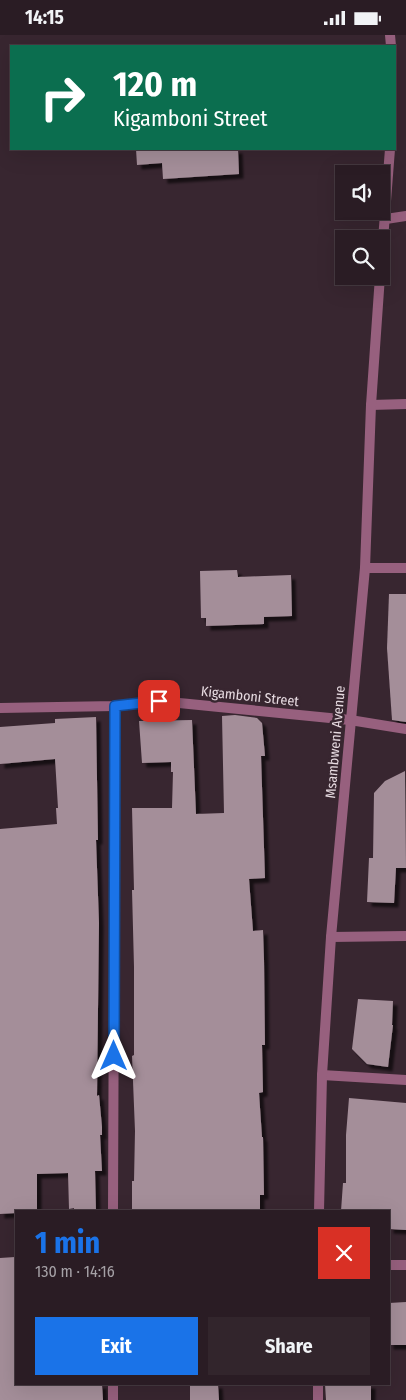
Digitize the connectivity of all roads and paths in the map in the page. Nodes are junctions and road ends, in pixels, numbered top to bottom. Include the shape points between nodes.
1 (390, 150) edge
2 (389, 165) edge
3 (406, 216) edge
4 (390, 218) edge
5 (379, 285) edge
6 (406, 404) edge
7 (371, 405) junction
8 (365, 568) junction
9 (406, 568) edge
10 (115, 706) junction
11 (0, 708) edge
12 (350, 720) junction
13 (406, 729) edge
14 (406, 936) edge
15 (331, 937) junction
16 (322, 1075) junction
17 (406, 1080) edge
18 (113, 1210) edge
19 (319, 1210) edge
20 (390, 1265) edge
21 (406, 1265) edge
22 (113, 1385) edge
23 (318, 1385) edge
24 (113, 1400) edge
25 (318, 1400) edge

1 - 2 street
3 - 4 street
5 - 7 street, Msambweni Avenue
6 - 7 street
7 - 8 street, Msambweni Avenue
8 - 9 street
8 - 12 street, Msambweni Avenue
10 - 11 street, Kigamboni Street
10 - 12 street, Kigamboni Street via 159,701
10 - 18 street
12 - 13 street, Kigamboni Street
12 - 15 street, Msambweni Avenue
14 - 15 street
15 - 16 street, Msambweni Avenue
16 - 17 street
16 - 19 street, Msambweni Avenue
20 - 21 street
22 - 24 street
23 - 25 street

